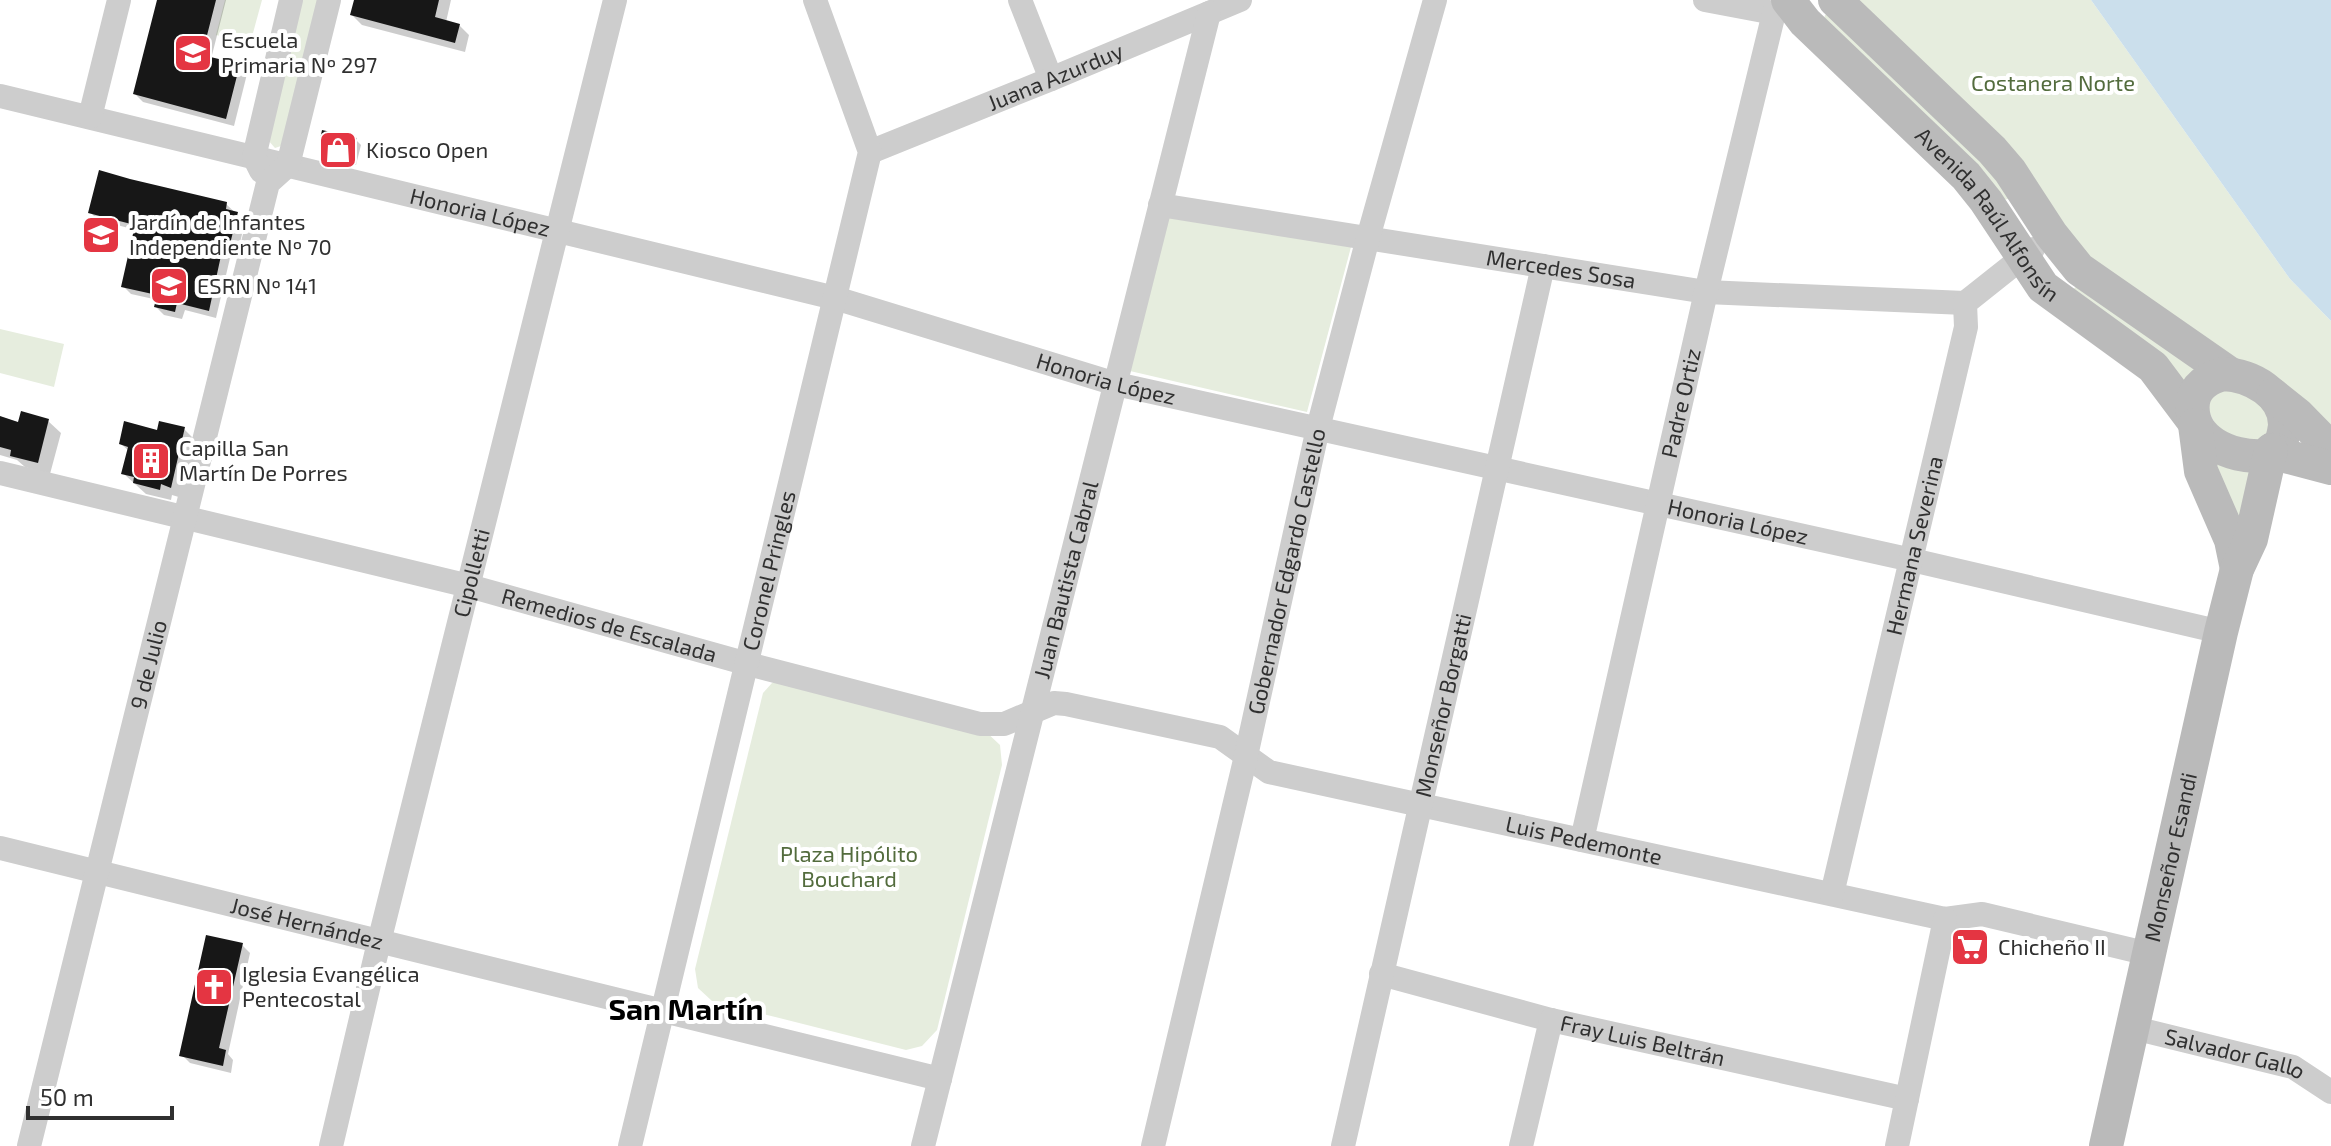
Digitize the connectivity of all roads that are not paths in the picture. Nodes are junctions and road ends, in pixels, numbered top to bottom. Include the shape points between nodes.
1 (119, 0) edge
2 (291, 0) edge
3 (329, 0) edge
4 (615, 0) edge
5 (815, 0) edge
6 (1020, 0) edge
7 (1435, 0) edge
8 (1705, 0) edge
9 (1835, 0) edge
10 (1787, 4) edge
11 (1223, 5) edge
12 (1051, 79) junction
13 (0, 96) edge
14 (90, 117) junction
15 (870, 152) junction
16 (254, 157) junction
17 (288, 165) junction
18 (268, 183) junction
19 (1160, 205) junction
20 (558, 229) junction
21 (2051, 234) junction
22 (1368, 238) junction
23 (2024, 256) junction
24 (1543, 266) junction
25 (1706, 292) junction
26 (835, 298) junction
27 (1965, 303) junction
28 (2230, 374) junction
29 (1116, 384) junction
30 (2272, 394) junction
31 (2193, 422) junction
32 (1318, 428) junction
33 (2331, 449) edge
34 (2272, 450) junction
35 (1496, 467) junction
36 (2331, 468) edge
37 (0, 473) edge
38 (1657, 504) junction
39 (185, 518) junction
40 (1912, 560) junction
41 (2237, 569) junction
42 (469, 586) junction
43 (2221, 632) junction
44 (748, 664) junction
45 (1031, 715) junction
46 (1246, 756) junction
47 (1422, 806) junction
48 (1582, 840) junction
49 (0, 848) edge
50 (96, 872) junction
51 (1832, 894) junction
52 (1945, 919) junction
53 (379, 942) junction
54 (2149, 954) junction
55 (1381, 974) junction
56 (664, 1013) junction
57 (1551, 1020) junction
58 (2134, 1028) junction
59 (940, 1079) junction
60 (2331, 1092) edge
61 (1907, 1099) junction
62 (29, 1146) edge
63 (331, 1146) edge
64 (630, 1146) edge
65 (923, 1146) edge
66 (1153, 1146) edge
67 (1343, 1146) edge
68 (1521, 1146) edge
69 (1897, 1146) edge
70 (2106, 1146) edge

1 - 14 street
2 - 16 street
3 - 17 street
4 - 20 street, Cipolletti
5 - 15 street
6 - 12 street
7 - 22 street, Gobernador Edgardo Castello
8 - 10 street
9 - 21 main road, Avenida Raúl Alfonsín via 1992,150
10 - 23 main road, Avenida Raúl Alfonsín via 1966,176
10 - 25 street, Padre Ortiz
11 - 12 street, Juana Azurduy
11 - 19 street, Juan Bautista Cabral
12 - 15 street, Juana Azurduy
13 - 14 street, Honoria López
14 - 16 street, Honoria López
15 - 26 street, Coronel Pringles
16 - 17 street, Honoria López
16 - 18 street
17 - 18 street
17 - 20 street, Honoria López
18 - 39 street, 9 de Julio
19 - 22 street, Mercedes Sosa
19 - 29 street, Juan Bautista Cabral
20 - 26 street, Honoria López
20 - 42 street, Cipolletti
21 - 23 street
21 - 28 main road, Avenida Raúl Alfonsín via 2079,269
22 - 24 street, Mercedes Sosa
22 - 32 street, Gobernador Edgardo Castello
23 - 27 street
23 - 31 main road, Avenida Raúl Alfonsín via 2043,287 2153,367
24 - 25 street, Mercedes Sosa
24 - 35 street, Monseñor Borgatti
25 - 27 street, Mercedes Sosa
25 - 38 street, Padre Ortiz
26 - 29 street, Honoria López
26 - 44 street, Coronel Pringles
27 - 40 street, Hermana Severina via 1966,327
28 - 30 main road, Avenida Raúl Alfonsín
28 - 31 main road via 2211,377 2200,386 2194,395
29 - 32 street, Honoria López
29 - 45 street, Juan Bautista Cabral
30 - 33 main road, Avenida Raúl Alfonsín
30 - 34 main road via 2285,419 2279,445
31 - 34 main road, Avenida Raúl Alfonsín via 2205,439 2233,453 2253,457
31 - 41 main road, Monseñor Esandi via 2201,471 2231,540
32 - 35 street, Honoria López
32 - 46 street, Gobernador Edgardo Castello
34 - 36 main road, Avenida Raúl Alfonsín
34 - 41 main road, Monseñor Esandi via 2251,539
35 - 38 street, Honoria López
35 - 47 street, Monseñor Borgatti
37 - 39 street, Remedios de Escalada
38 - 40 street, Honoria López
38 - 48 street, Padre Ortiz
39 - 42 street, Remedios de Escalada
39 - 50 street, 9 de Julio
40 - 43 street, Honoria López
40 - 51 street, Hermana Severina
41 - 43 main road, Monseñor Esandi
42 - 44 street, Remedios de Escalada
42 - 53 street, Cipolletti
43 - 54 main road, Monseñor Esandi
44 - 45 street, Remedios de Escalada via 980,724 1004,724
44 - 56 street, Coronel Pringles
45 - 46 street, Luis Pedemonte via 1054,703 1066,704 1220,737
45 - 59 street, Juan Bautista Cabral
46 - 47 street, Luis Pedemonte via 1269,772
46 - 66 street, Gobernador Edgardo Castello
47 - 48 street, Luis Pedemonte
47 - 55 street, Monseñor Borgatti
48 - 51 street, Luis Pedemonte
49 - 50 street, José Hernández
50 - 53 street, José Hernández
50 - 62 street, 9 de Julio
51 - 52 street, Luis Pedemonte
52 - 54 street, Luis Pedemonte via 1982,914
52 - 61 street
53 - 56 street, José Hernández
53 - 63 street, Cipolletti
54 - 58 main road, Monseñor Esandi
55 - 57 street, Fray Luis Beltrán
55 - 67 street, Monseñor Borgatti
56 - 59 street, José Hernández
56 - 64 street, Coronel Pringles
57 - 61 street, Fray Luis Beltrán
57 - 68 street
58 - 60 street, Salvador Gallo via 2293,1067
58 - 70 main road, Monseñor Esandi
59 - 65 street, Juan Bautista Cabral
61 - 69 street

